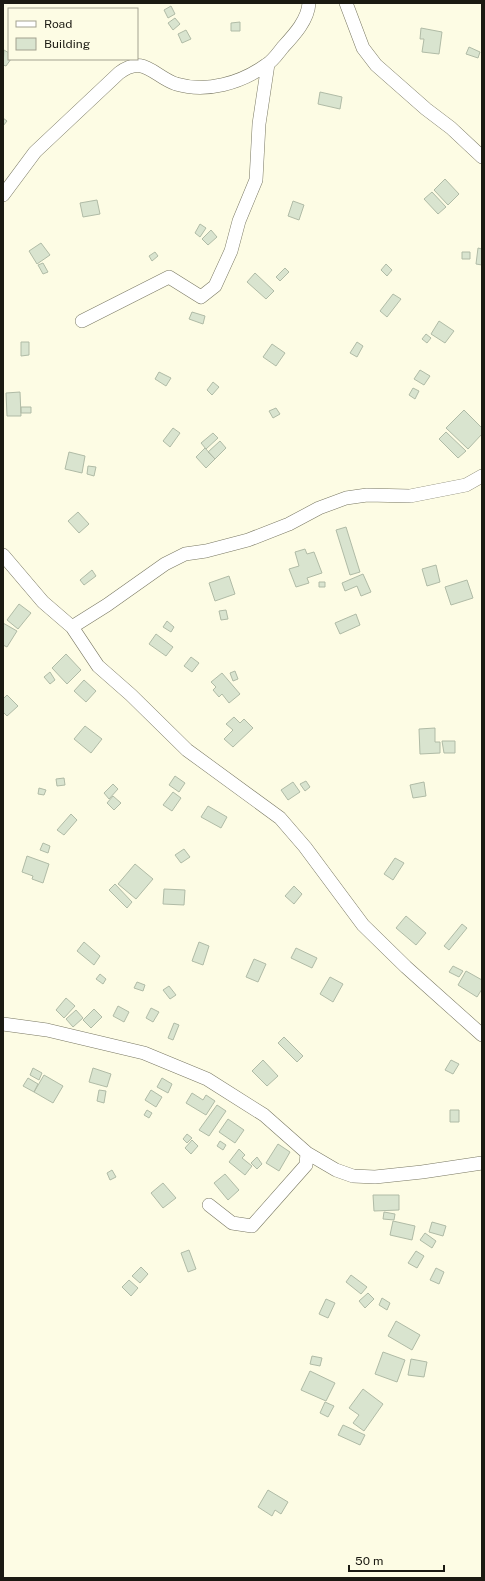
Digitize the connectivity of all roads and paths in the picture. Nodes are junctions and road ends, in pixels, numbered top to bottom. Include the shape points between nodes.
1 (309, 3) edge
2 (346, 3) edge
3 (268, 64) junction
4 (482, 157) edge
5 (3, 195) edge
6 (82, 321) dead end
7 (482, 476) edge
8 (3, 555) edge
9 (72, 627) junction
10 (3, 1024) edge
11 (482, 1035) edge
12 (308, 1153) junction
13 (482, 1163) edge
14 (208, 1205) dead end

1 - 3 street via 304,21
2 - 4 street via 364,48 376,65 452,128
3 - 5 street via 248,77 226,85 204,88 176,84 143,65 126,67 35,152
3 - 6 street via 259,124 256,180 239,221 231,251 215,286 201,296 169,277
7 - 9 street via 466,485 417,495 367,495 346,498 248,540 185,554 165,564
8 - 9 street via 43,602
9 - 11 street via 98,666 187,750 280,818 364,925 406,967
10 - 12 street via 47,1030 144,1053 182,1068 207,1079 264,1115
12 - 13 street via 336,1170 353,1176 375,1177
12 - 14 street via 306,1165 252,1226 232,1223

